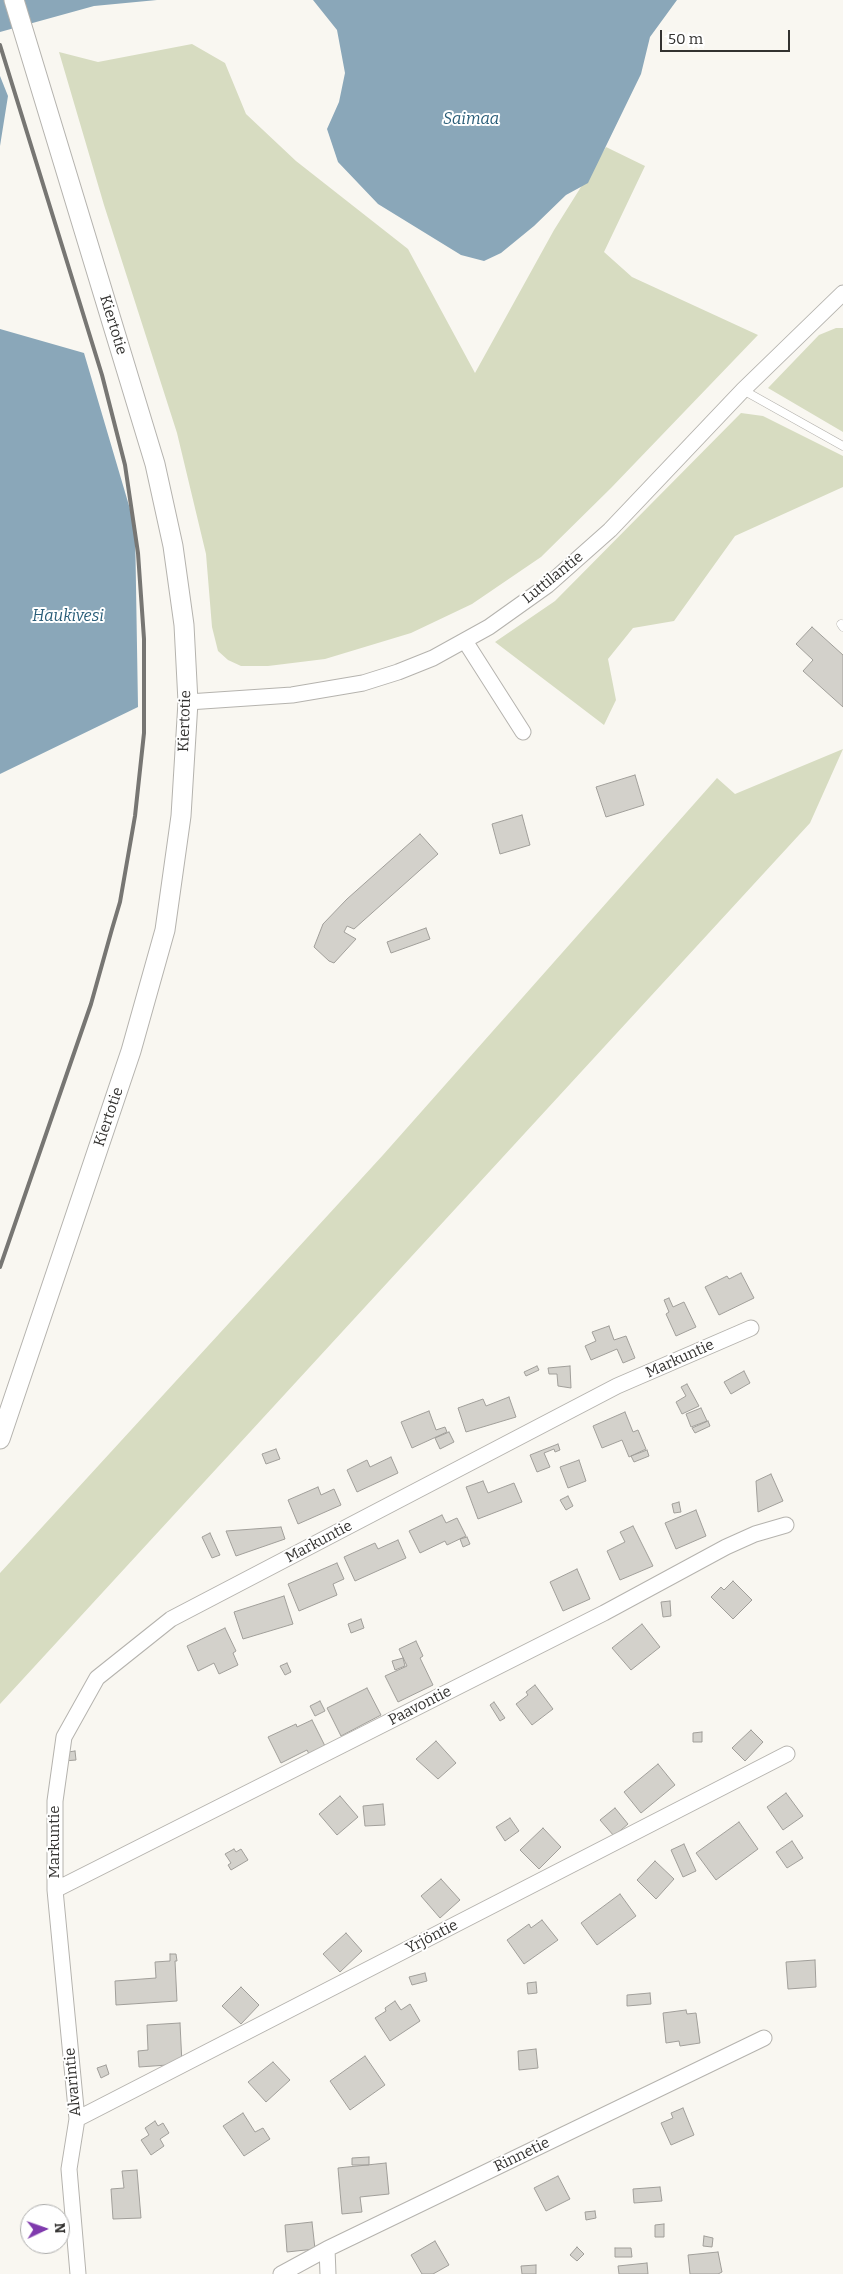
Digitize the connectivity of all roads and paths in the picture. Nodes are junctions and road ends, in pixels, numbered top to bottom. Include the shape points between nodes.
1 (14, 0) edge
2 (840, 300) edge
3 (743, 390) junction
4 (843, 446) edge
5 (465, 641) junction
6 (188, 702) junction
7 (523, 732) dead end
8 (751, 1328) dead end
9 (0, 1439) edge
10 (786, 1525) dead end
11 (787, 1754) dead end
12 (55, 1890) junction
13 (764, 2038) dead end
14 (77, 2119) junction
15 (327, 2249) junction
16 (78, 2274) edge
17 (281, 2274) edge
18 (328, 2274) edge

1 - 6 street, Kiertotie via 155,464 174,555 184,626
2 - 3 street, Luttilantie
3 - 4 lane
3 - 5 street, Luttilantie via 610,530 548,585
5 - 6 street, Luttilantie via 416,665 363,683 292,695
5 - 7 street
6 - 9 street, Kiertotie via 181,816 165,930 131,1051
8 - 12 street, Markuntie via 617,1386 172,1619 97,1678 64,1738 54,1800
10 - 12 street, Paavontie via 726,1547
11 - 14 street, Yrjöntie
12 - 14 street, Alvarintie
13 - 15 street, Rinnetie
14 - 16 street, Alvarintie via 69,2169
15 - 17 street, Rinnetie
15 - 18 street

